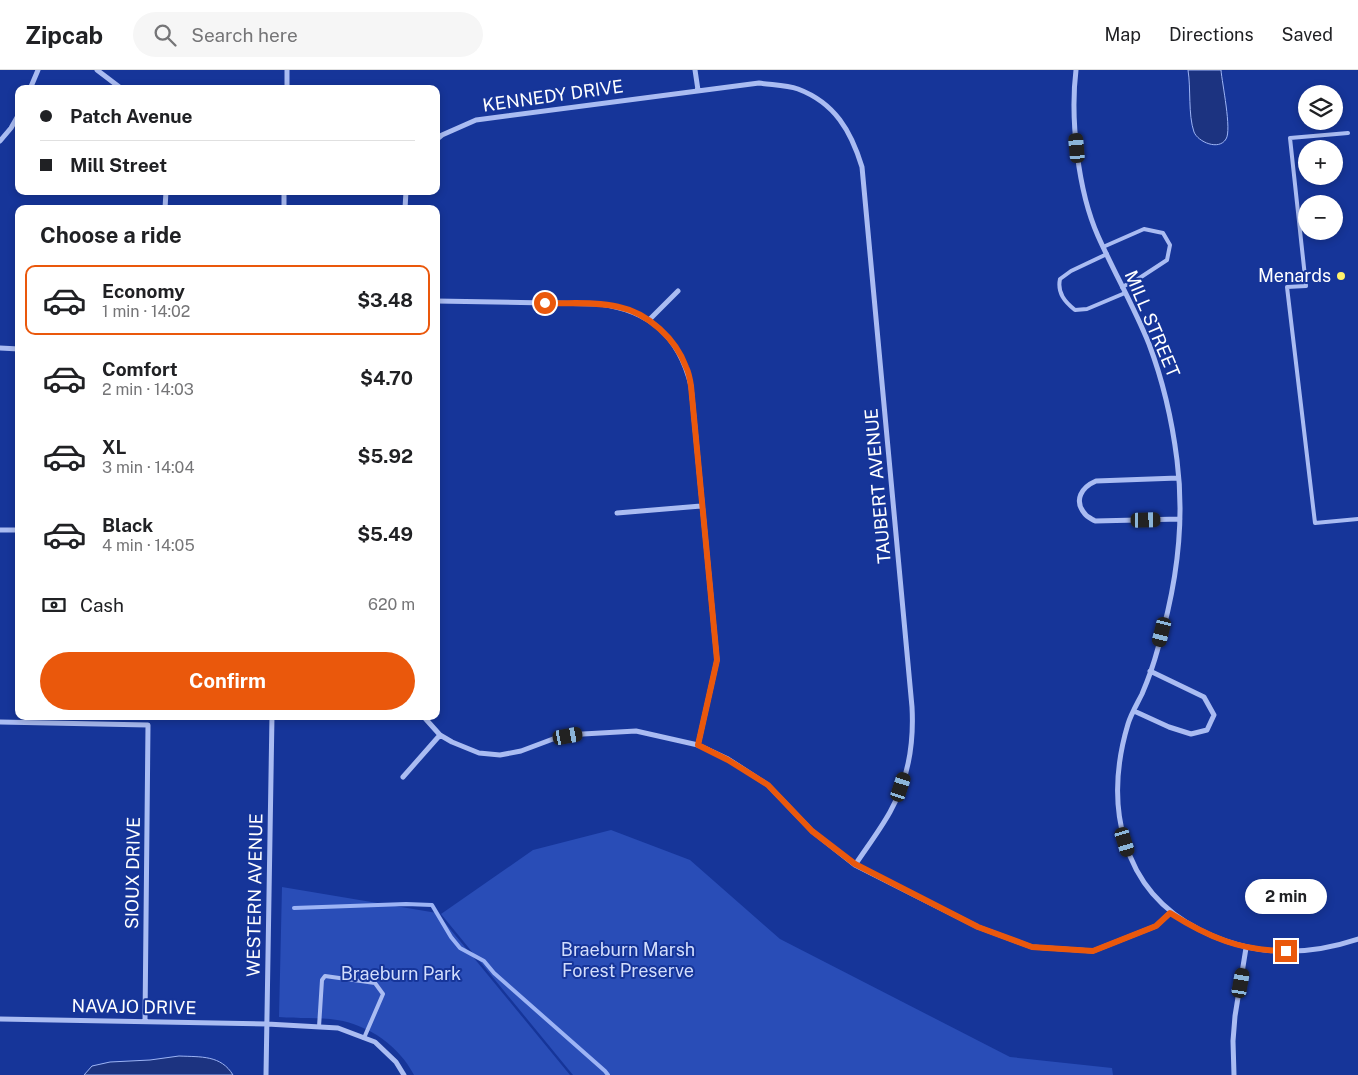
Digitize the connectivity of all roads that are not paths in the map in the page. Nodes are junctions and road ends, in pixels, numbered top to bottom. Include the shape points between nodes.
1 (38, 70) edge
2 (98, 70) edge
3 (287, 70) edge
4 (695, 70) edge
5 (1076, 70) edge
6 (32, 85) edge
7 (117, 85) edge
8 (287, 85) edge
9 (698, 90) junction
10 (825, 102) joint
11 (15, 121) edge
12 (1348, 133) dead end
13 (440, 136) edge
14 (0, 141) edge
15 (1104, 247) junction
16 (1107, 254) junction
17 (1122, 287) junction
18 (678, 290) dead end
19 (1125, 293) junction
20 (440, 301) edge
21 (649, 320) junction
22 (0, 348) edge
23 (15, 349) edge
24 (1178, 478) junction
25 (701, 506) junction
26 (617, 513) dead end
27 (1180, 519) junction
28 (1358, 519) edge
29 (0, 530) edge
30 (15, 530) edge
31 (1150, 671) junction
32 (1134, 710) junction
33 (272, 720) edge
34 (427, 720) edge
35 (0, 722) edge
36 (440, 735) junction
37 (698, 745) junction
38 (403, 777) dead end
39 (855, 864) junction
40 (1170, 913) junction
41 (1358, 939) edge
42 (1246, 948) junction
43 (0, 1018) edge
44 (145, 1021) junction
45 (267, 1024) junction
46 (319, 1027) junction
47 (364, 1038) junction
48 (266, 1075) edge
49 (404, 1075) edge
50 (1234, 1075) edge

1 - 6 street
2 - 7 street
3 - 8 street
4 - 9 street
5 - 15 street, MILL STREET via 1074,113 1084,194
9 - 10 street, KENNEDY DRIVE via 759,83 797,89
9 - 13 street, KENNEDY DRIVE via 476,120
10 - 39 street, TAUBERT AVENUE via 855,144 862,167 914,732 901,787 890,812
11 - 14 street
12 - 28 lane via 1290,138 1306,286 1287,288 1314,523
15 - 16 street, MILL STREET
15 - 17 lane via 1144,229 1163,233 1170,245 1167,260
16 - 17 street, MILL STREET
16 - 19 lane via 1060,279 1061,294 1066,304 1075,310 1088,309
17 - 19 street, MILL STREET
18 - 21 street
19 - 24 street, MILL STREET via 1149,343 1165,391
20 - 21 street via 599,304 619,307
21 - 25 street via 665,334 686,367 691,386
22 - 23 street
24 - 27 street, MILL STREET
24 - 27 street via 1096,481 1086,485 1081,492 1080,503 1084,513 1095,521
25 - 26 street
25 - 37 street via 717,660
27 - 31 street, MILL STREET via 1170,601
29 - 30 street
31 - 32 street, MILL STREET
31 - 32 street via 1204,698 1214,715 1207,730 1191,734
32 - 40 street, MILL STREET via 1119,758 1117,796 1121,829 1129,856 1142,881
33 - 45 street, WESTERN AVENUE
34 - 36 street
35 - 44 street, SIOUX DRIVE via 148,726
36 - 37 street via 479,752 500,755 553,739 636,731
36 - 38 street
37 - 39 street via 768,785 812,831
39 - 40 street via 978,927 1032,947 1093,951 1156,926
40 - 42 street, MILL STREET via 1219,940
41 - 42 street, MILL STREET via 1301,951
42 - 50 street via 1235,1016
43 - 44 street, NAVAJO DRIVE
44 - 45 street, NAVAJO DRIVE
45 - 46 street, NAVAJO DRIVE
45 - 48 street, WESTERN AVENUE
46 - 47 street, NAVAJO DRIVE via 338,1028
46 - 47 lane via 322,980 325,976 375,983 383,994
47 - 49 street, NAVAJO DRIVE via 375,1042 396,1062

